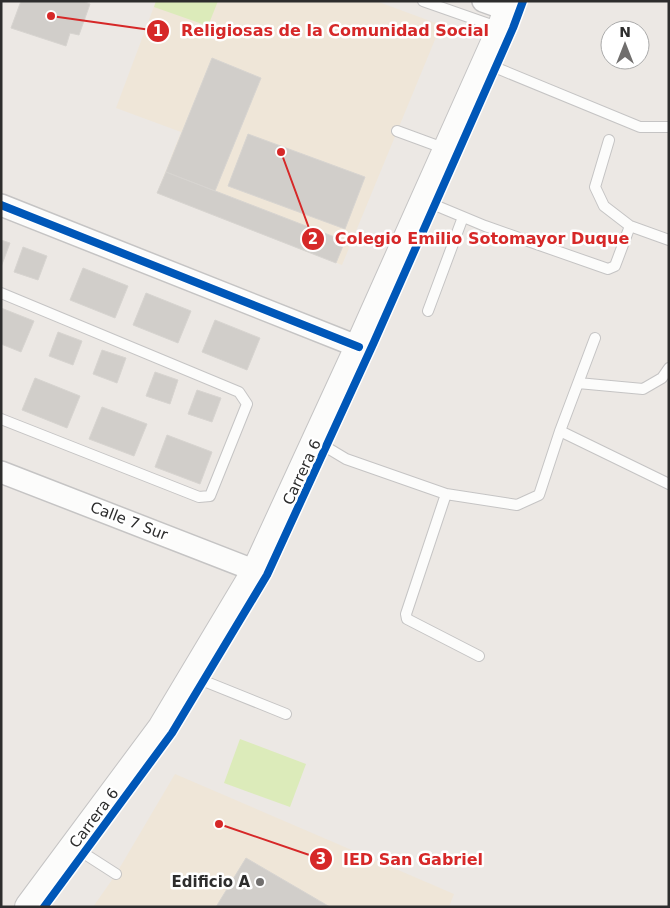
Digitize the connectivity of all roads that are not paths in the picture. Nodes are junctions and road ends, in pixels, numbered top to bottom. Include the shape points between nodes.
1 (423, 1) edge
2 (501, 10) edge
3 (486, 64) junction
4 (669, 127) edge
5 (397, 131) dead end
6 (609, 140) dead end
7 (447, 150) junction
8 (425, 200) junction
9 (1, 205) edge
10 (463, 217) junction
11 (630, 226) junction
12 (669, 240) edge
13 (1, 293) edge
14 (428, 311) dead end
15 (595, 338) dead end
16 (359, 347) junction
17 (669, 368) edge
18 (578, 383) junction
19 (1, 419) edge
20 (560, 431) junction
21 (315, 444) junction
22 (1, 472) edge
23 (669, 484) edge
24 (446, 494) junction
25 (256, 571) junction
26 (479, 656) dead end
27 (193, 677) junction
28 (286, 714) dead end
29 (73, 846) junction
30 (116, 874) dead end
31 (29, 907) edge

1 - 2 lane
2 - 3 main road, Carrera 6
3 - 4 lane via 640,127
3 - 7 main road, Carrera 6
5 - 7 lane
6 - 11 lane via 594,187 604,206
7 - 8 main road, Carrera 6
8 - 10 lane
8 - 16 main road, Carrera 6
9 - 16 street
10 - 11 lane via 608,270 615,266
10 - 14 lane
11 - 12 lane
13 - 19 lane via 239,392 247,404 210,496 199,497
15 - 18 lane
16 - 21 main road, Carrera 6
17 - 18 lane via 662,378 643,389
18 - 20 lane
20 - 23 lane
20 - 24 lane via 539,495 517,505
21 - 24 lane via 346,459
21 - 25 main road, Carrera 6
22 - 25 street, Calle 7 Sur
24 - 26 lane via 406,614 407,618
25 - 27 main road, Carrera 6
27 - 28 lane
27 - 29 main road, Carrera 6 via 162,728
29 - 30 lane
29 - 31 main road, Carrera 6

